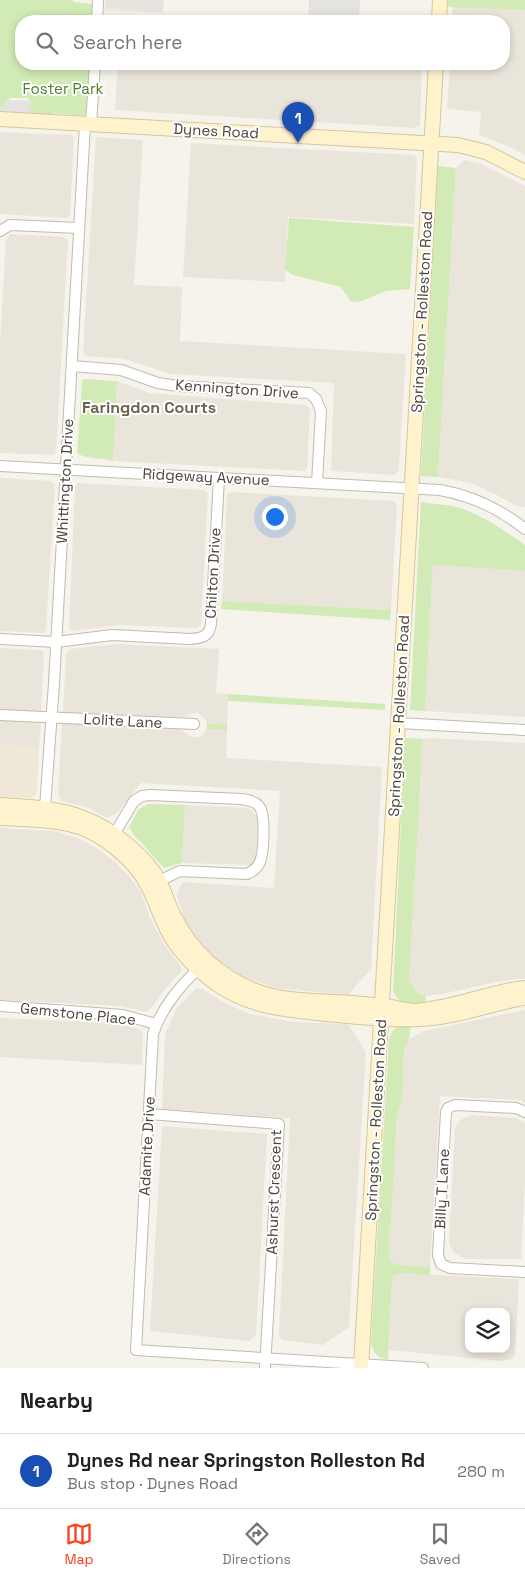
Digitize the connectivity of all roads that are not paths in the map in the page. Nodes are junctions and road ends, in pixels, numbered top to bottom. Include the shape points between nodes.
1 (98, 0) edge
2 (440, 0) edge
3 (97, 15) edge
4 (439, 15) edge
5 (94, 70) edge
6 (436, 70) edge
7 (0, 119) edge
8 (88, 124) junction
9 (431, 143) junction
10 (525, 172) edge
11 (79, 228) junction
12 (0, 231) edge
13 (72, 366) junction
14 (0, 466) edge
15 (66, 469) junction
16 (219, 478) junction
17 (317, 483) junction
18 (412, 488) junction
19 (525, 529) edge
20 (0, 639) edge
21 (56, 642) junction
22 (0, 714) edge
23 (51, 718) junction
24 (399, 723) junction
25 (194, 724) dead end
26 (525, 730) edge
27 (0, 805) edge
28 (45, 808) junction
29 (0, 818) edge
30 (114, 833) junction
31 (159, 880) junction
32 (202, 964) junction
33 (525, 988) edge
34 (525, 998) edge
35 (0, 1006) edge
36 (382, 1013) junction
37 (156, 1024) junction
38 (525, 1112) edge
39 (149, 1114) junction
40 (525, 1272) edge
41 (265, 1364) edge
42 (361, 1366) edge
43 (423, 1368) edge

1 - 3 street
2 - 4 street
5 - 8 street, Whittington Drive
6 - 9 street, Springston - Rolleston Road
7 - 8 street, Dynes Road
8 - 9 street, Dynes Road
8 - 11 street, Whittington Drive
9 - 10 street, Dynes Road via 486,152
9 - 18 street, Springston - Rolleston Road
11 - 12 street via 10,225
11 - 13 street, Whittington Drive
13 - 15 street, Whittington Drive
13 - 17 street, Kennington Drive via 121,370 158,383 178,386 309,393 319,402 321,411
14 - 15 street, Ridgeway Avenue
15 - 16 street, Ridgeway Avenue
15 - 21 street, Whittington Drive
16 - 17 street, Ridgeway Avenue
16 - 21 street, Chilton Drive via 211,624 206,636 190,639 112,635
17 - 18 street, Ridgeway Avenue
18 - 19 street, Ridgeway Avenue via 474,498 505,513
18 - 24 street, Springston - Rolleston Road
20 - 21 street
21 - 23 street, Whittington Drive
22 - 23 street, Lolite Lane
23 - 25 street, Lolite Lane
23 - 28 street, Whittington Drive
24 - 26 street
24 - 36 street, Springston - Rolleston Road
27 - 28 street
28 - 30 street via 70,812
29 - 32 street via 68,824 95,834 122,853 148,885 175,942
30 - 31 street via 139,855
30 - 31 street via 134,801 142,796 241,799 260,806 263,852 256,869 247,874 180,871
31 - 32 street via 174,916
32 - 36 street via 226,991 255,1004 282,1010
32 - 37 street, Adamite Drive via 171,999
33 - 36 street via 449,1005
34 - 36 street via 413,1020
35 - 37 street, Gemstone Place via 123,1015
36 - 42 street, Springston - Rolleston Road
37 - 39 street, Adamite Drive
38 - 40 street, Billy T Lane via 516,1108 455,1105 448,1108 438,1255 441,1264 450,1268
39 - 41 street, Adamite Drive via 136,1350
39 - 41 street, Ashurst Crescent via 280,1124
41 - 42 street
42 - 43 street

